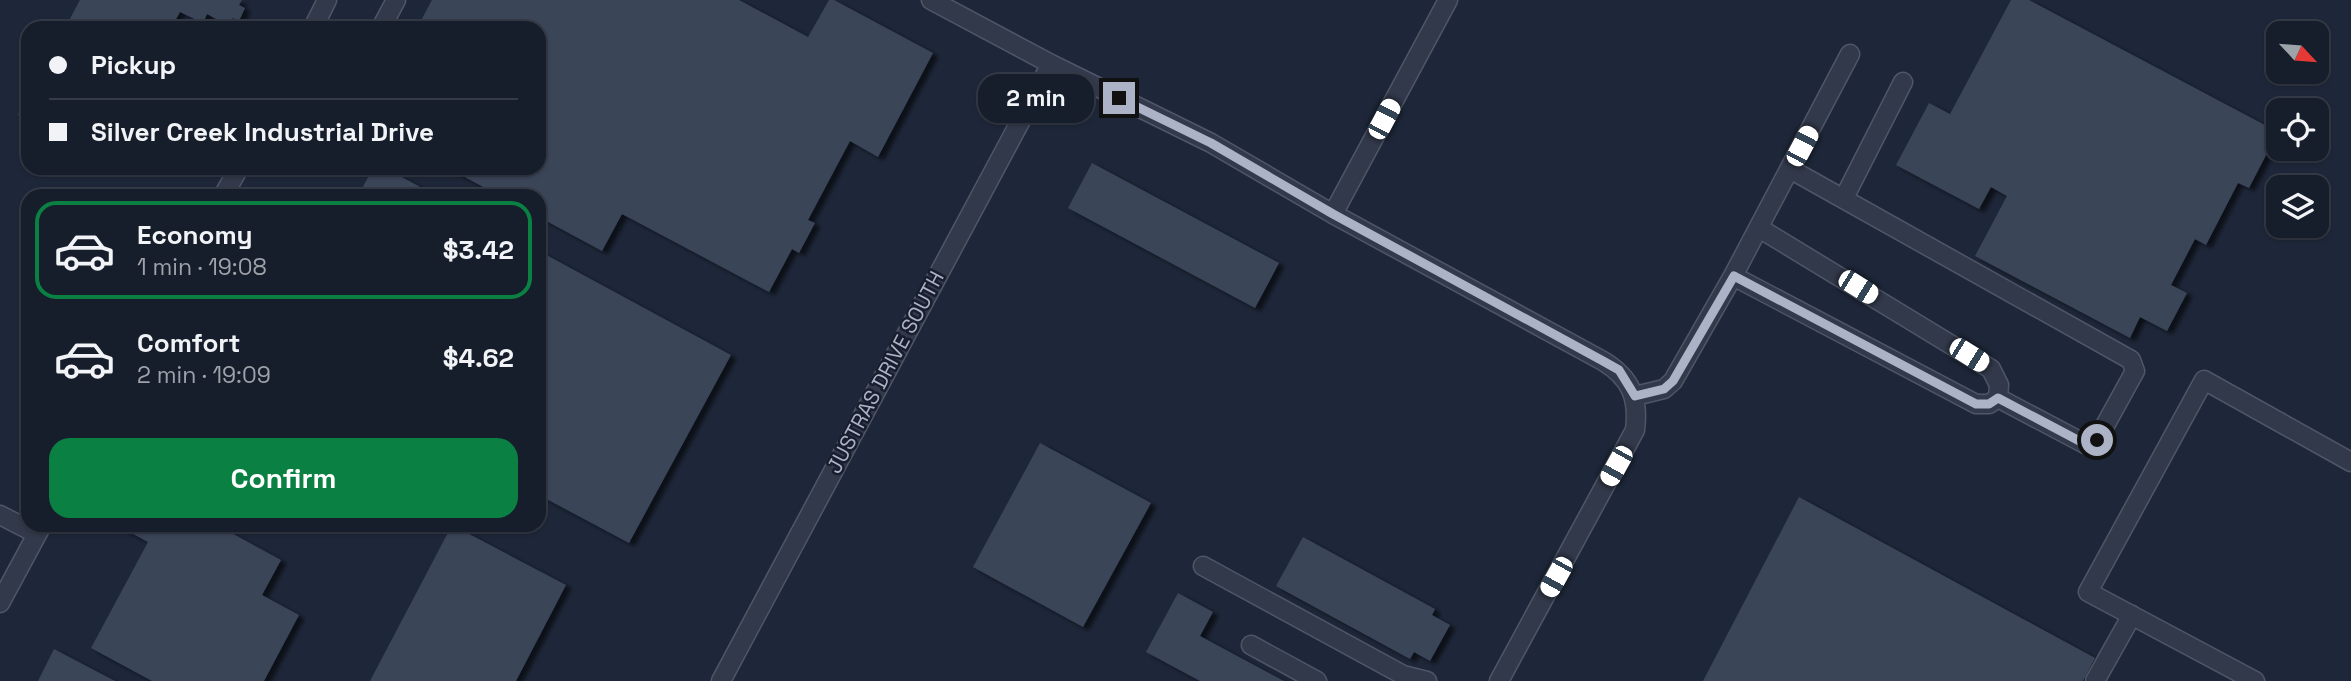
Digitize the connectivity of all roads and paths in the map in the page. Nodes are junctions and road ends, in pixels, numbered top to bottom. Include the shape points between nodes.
1 (327, 0) edge
2 (396, 0) edge
3 (931, 0) edge
4 (1447, 0) edge
5 (316, 21) edge
6 (385, 21) edge
7 (1850, 54) dead end
8 (1051, 64) junction
9 (1903, 82) dead end
10 (1790, 169) junction
11 (1844, 198) junction
12 (1333, 214) junction
13 (1759, 228) junction
14 (1734, 276) junction
15 (1635, 396) junction
16 (1998, 398) junction
17 (2351, 462) edge
18 (0, 515) edge
19 (21, 522) edge
20 (38, 532) edge
21 (1203, 566) dead end
22 (0, 603) edge
23 (2132, 615) junction
24 (1251, 645) dead end
25 (720, 681) edge
26 (1317, 681) edge
27 (1427, 681) edge
28 (1499, 681) edge
29 (2095, 681) edge
30 (2255, 681) edge

1 - 5 street
2 - 6 street
3 - 8 street
4 - 12 street
7 - 10 street
8 - 12 street via 1211,143
8 - 25 street, JUSTRAS DRIVE SOUTH
9 - 11 street
10 - 11 street
10 - 13 street
11 - 16 street via 2134,364 2135,371 2092,445
12 - 15 street via 1619,370
13 - 14 street
13 - 16 street via 1991,369 1999,385
14 - 15 street via 1673,381 1664,389
14 - 16 street via 1976,404
15 - 28 street via 1635,430
17 - 23 street via 2204,380 2088,592
18 - 19 street
20 - 22 street
21 - 27 street via 1403,675
23 - 29 street
23 - 30 street
24 - 26 street

